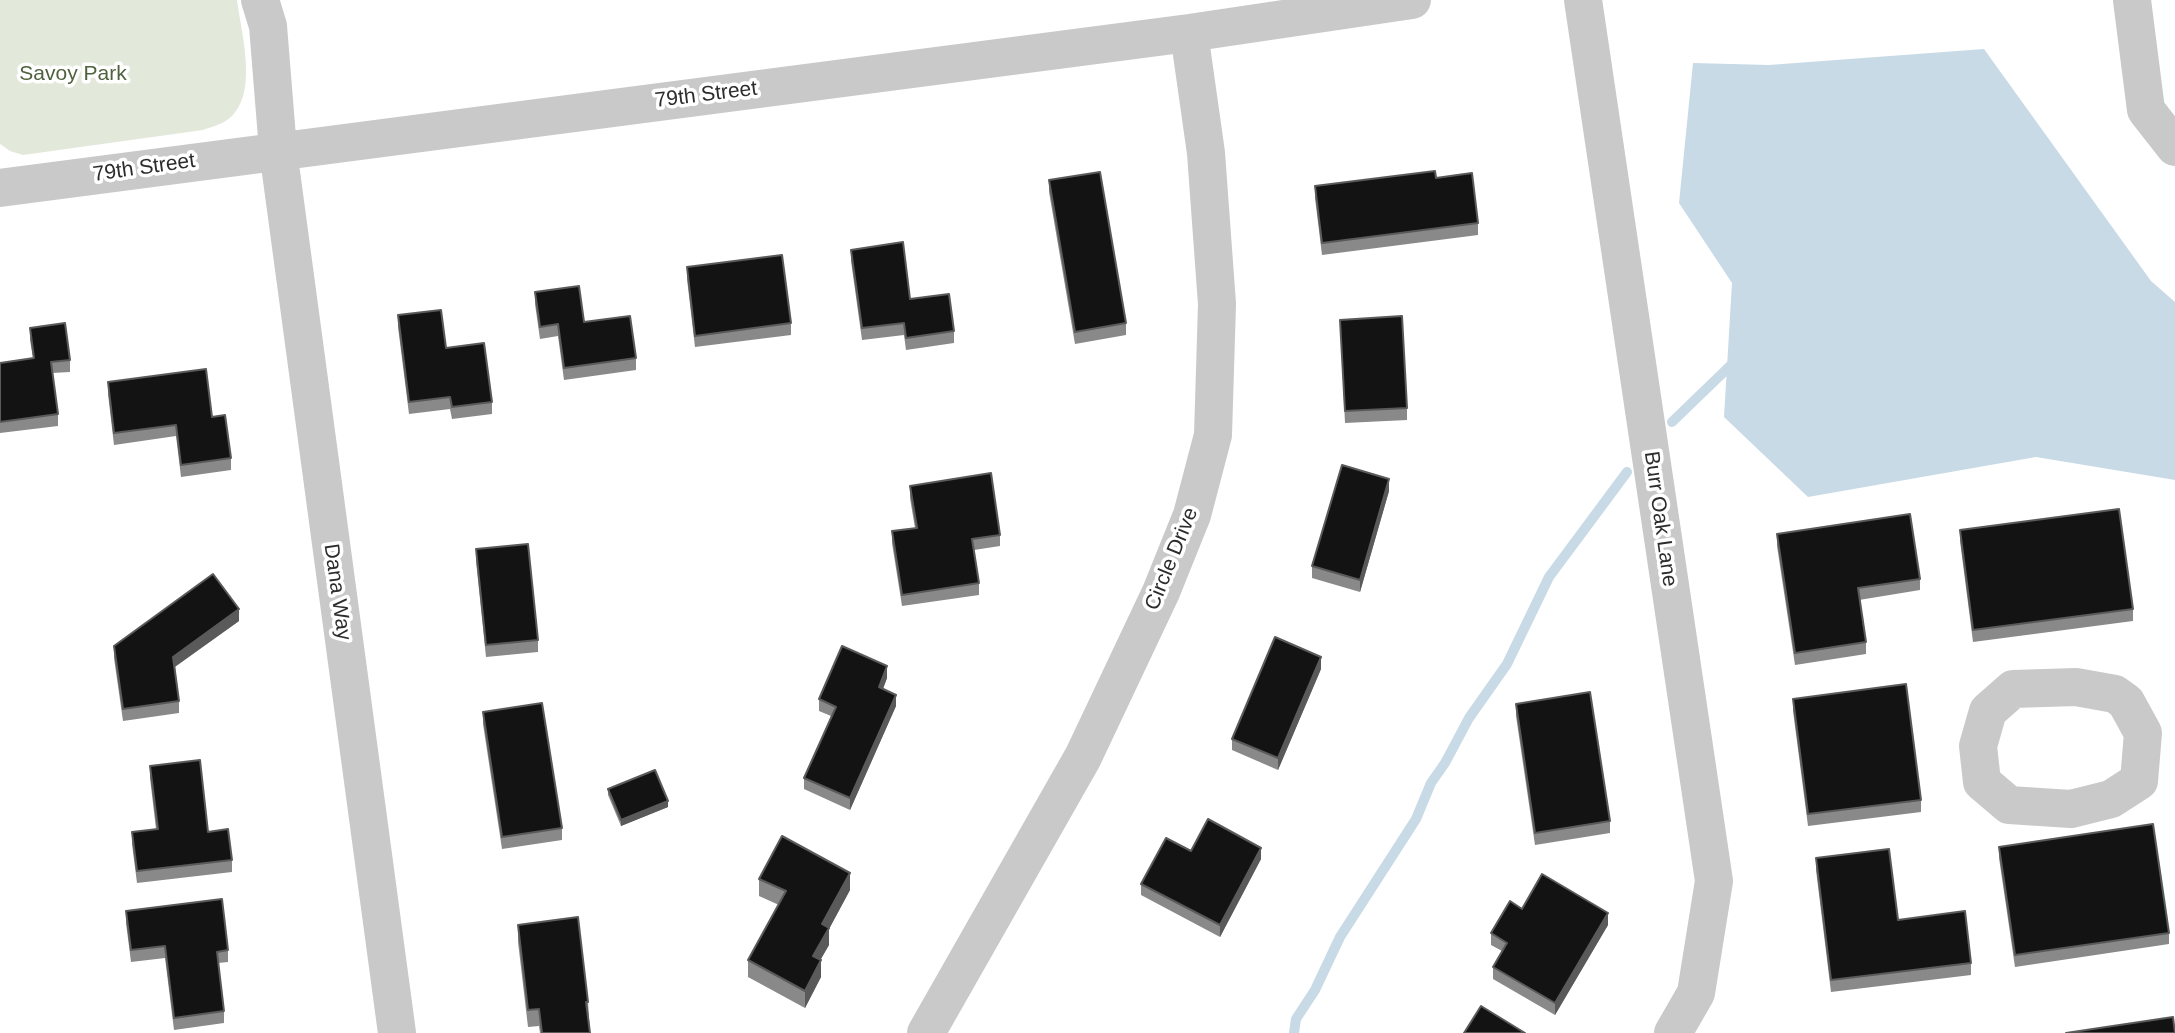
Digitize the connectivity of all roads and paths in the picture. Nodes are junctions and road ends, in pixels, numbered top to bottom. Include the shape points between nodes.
1 (1412, 0) edge
2 (1583, 0) edge
3 (2132, 0) edge
4 (271, 9) edge
5 (1189, 33) junction
6 (2175, 147) edge
7 (278, 150) junction
8 (0, 188) edge
9 (397, 1033) edge
10 (926, 1033) edge
11 (1673, 1033) edge

1 - 5 street, 79th Street
2 - 11 street, Burr Oak Lane via 1714,881 1696,993
3 - 6 street via 2146,110
4 - 7 street, Dana Way
5 - 7 street, 79th Street
5 - 10 street, Circle Drive via 1206,153 1217,304 1213,435 1192,515 1083,757
7 - 8 street, 79th Street
7 - 9 street, Dana Way

